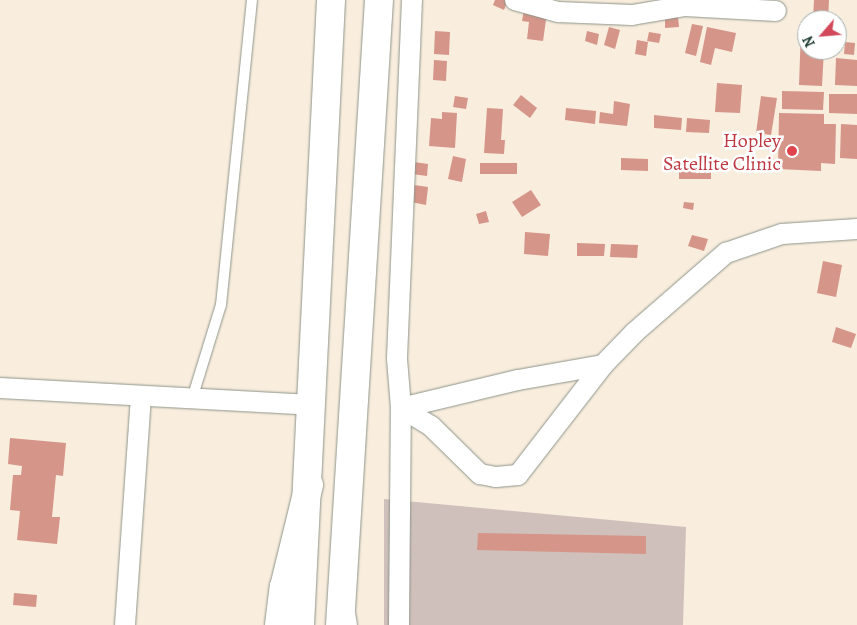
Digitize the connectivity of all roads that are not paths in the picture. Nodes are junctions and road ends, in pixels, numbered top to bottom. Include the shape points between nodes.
1 (252, 0) edge
2 (330, 0) edge
3 (378, 0) edge
4 (412, 0) edge
5 (515, 0) edge
6 (776, 12) dead end
7 (857, 229) edge
8 (603, 365) junction
9 (0, 388) edge
10 (142, 397) junction
11 (192, 399) junction
12 (312, 405) junction
13 (401, 408) junction
14 (309, 485) junction
15 (341, 621) edge
16 (125, 625) edge
17 (279, 625) edge
18 (300, 625) edge
19 (400, 625) edge

1 - 11 lane via 221,305
2 - 12 main road
3 - 15 main road
4 - 13 street via 396,359
5 - 6 street via 558,12 632,15 685,6
7 - 8 street via 782,234 726,253 635,332
8 - 13 street via 518,380
8 - 13 street via 518,475 496,477 480,474 432,426
9 - 10 street
10 - 11 street
10 - 16 street
11 - 12 street
12 - 14 main road
13 - 19 street
14 - 17 main road via 284,586
14 - 18 main road

